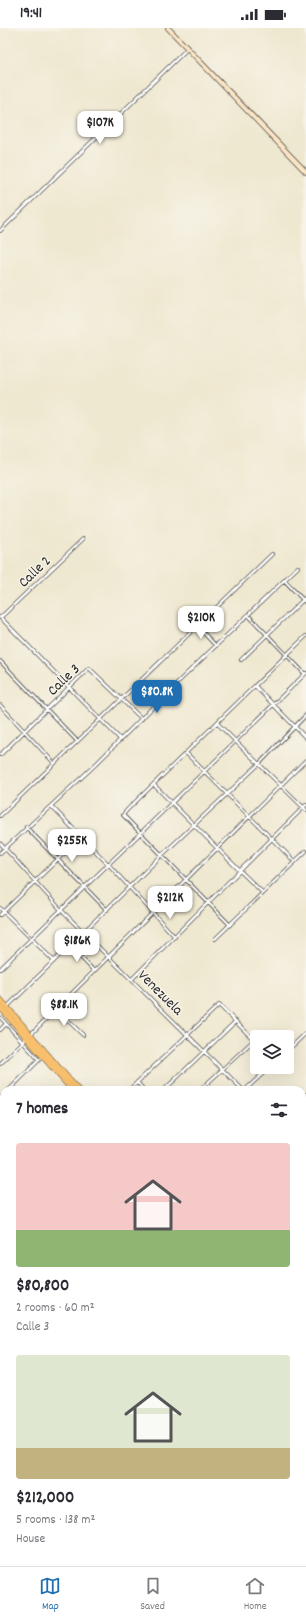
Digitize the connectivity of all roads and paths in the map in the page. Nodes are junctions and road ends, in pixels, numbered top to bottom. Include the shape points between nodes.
1 (168, 28) edge
2 (188, 48) junction
3 (306, 172) edge
4 (0, 231) edge
5 (83, 539) dead end
6 (272, 554) dead end
7 (298, 567) dead end
8 (285, 581) junction
9 (306, 597) edge
10 (305, 602) edge
11 (248, 615) junction
12 (0, 618) edge
13 (196, 625) junction
14 (266, 635) junction
15 (306, 636) edge
16 (216, 646) junction
17 (286, 656) junction
18 (241, 660) dead end
19 (0, 661) edge
20 (306, 674) edge
21 (255, 686) junction
22 (70, 688) junction
23 (121, 699) junction
24 (0, 705) edge
25 (274, 705) junction
26 (47, 710) junction
27 (306, 715) edge
28 (142, 719) junction
29 (100, 720) junction
30 (217, 723) junction
31 (294, 727) junction
32 (25, 731) junction
33 (306, 738) edge
34 (121, 740) junction
35 (77, 741) junction
36 (236, 742) junction
37 (1, 753) edge
38 (186, 753) junction
39 (306, 760) edge
40 (54, 763) junction
41 (259, 764) junction
42 (204, 773) junction
43 (154, 785) junction
44 (280, 785) junction
45 (226, 794) junction
46 (173, 804) junction
47 (51, 806) junction
48 (305, 808) edge
49 (0, 816) edge
50 (249, 817) junction
51 (194, 825) junction
52 (26, 827) junction
53 (141, 834) junction
54 (81, 836) junction
55 (271, 839) junction
56 (0, 843) edge
57 (4, 849) junction
58 (217, 849) junction
59 (306, 851) edge
60 (0, 853) edge
61 (162, 856) junction
62 (58, 860) junction
63 (295, 862) junction
64 (109, 864) junction
65 (239, 870) junction
66 (186, 880) junction
67 (34, 883) junction
68 (130, 887) junction
69 (85, 888) junction
70 (264, 893) junction
71 (209, 903) junction
72 (0, 908) edge
73 (107, 910) junction
74 (4, 911) junction
75 (62, 911) junction
76 (154, 912) junction
77 (0, 915) edge
78 (230, 925) junction
79 (84, 932) junction
80 (175, 937) junction
81 (31, 938) junction
82 (215, 939) dead end
83 (70, 946) junction
84 (109, 957) junction
85 (54, 961) junction
86 (0, 969) edge
87 (94, 971) junction
88 (132, 979) junction
89 (0, 999) edge
90 (0, 1007) edge
91 (7, 1007) junction
92 (56, 1009) junction
93 (0, 1017) edge
94 (236, 1021) junction
95 (6, 1024) junction
96 (0, 1030) edge
97 (306, 1033) edge
98 (187, 1034) junction
99 (83, 1035) dead end
100 (250, 1036) edge
101 (26, 1038) junction
102 (250, 1044) edge
103 (294, 1044) edge
104 (204, 1052) junction
105 (41, 1058) junction
106 (0, 1064) edge
107 (221, 1070) junction
108 (262, 1074) edge
109 (137, 1082) junction
110 (13, 1086) edge
111 (68, 1086) edge
112 (74, 1086) edge
113 (133, 1086) edge
114 (140, 1086) edge
115 (168, 1086) edge
116 (204, 1086) edge
117 (239, 1086) edge
118 (249, 1086) edge

1 - 2 street
2 - 3 street
2 - 4 street
5 - 12 street, Calle 2
6 - 13 street
7 - 8 street
8 - 10 street
8 - 11 street
9 - 10 street
10 - 14 street
11 - 14 street
11 - 16 street
12 - 22 street
13 - 16 street
13 - 23 street
14 - 17 street
14 - 18 street
15 - 17 street
16 - 28 street
17 - 20 street
17 - 21 street
19 - 26 street
20 - 25 street
21 - 25 street
21 - 30 street
22 - 23 street, Calle 3 via 89,668
22 - 26 street, Calle 3
22 - 29 street
23 - 28 street, Calle 3
23 - 29 street
24 - 32 street
25 - 31 street
25 - 36 street
26 - 32 street, Calle 3
26 - 35 street
27 - 31 street
28 - 34 street
29 - 34 street
29 - 35 street
30 - 36 street
30 - 38 street
31 - 33 street
31 - 41 street
32 - 37 street, Calle 3
32 - 40 street
34 - 47 street
35 - 40 street
36 - 41 street
36 - 42 street
38 - 42 street
38 - 43 street
39 - 44 street
40 - 49 street
41 - 44 street
41 - 45 street
42 - 45 street
42 - 46 street
43 - 46 street
43 - 53 street via 124,815
44 - 48 street
44 - 50 street
45 - 50 street
45 - 51 street
46 - 51 street
46 - 53 street
47 - 52 street
47 - 54 street
48 - 55 street
50 - 55 street
50 - 58 street
51 - 58 street
51 - 61 street
52 - 57 street
52 - 62 street
53 - 61 street
53 - 64 street
54 - 62 street
54 - 64 street
55 - 63 street
55 - 65 street
56 - 57 street, Venezuela
57 - 60 street
57 - 67 street, Venezuela
58 - 65 street
58 - 66 street
59 - 63 street
61 - 66 street
61 - 68 street
62 - 67 street
62 - 69 street
63 - 70 street
64 - 68 street
64 - 69 street
65 - 70 street
65 - 71 street
66 - 71 street
66 - 76 street
67 - 74 street
67 - 75 street, Venezuela
68 - 73 street
68 - 76 street
69 - 73 street
69 - 75 street
70 - 78 street
71 - 78 street
71 - 80 street
72 - 74 street
73 - 79 street
74 - 77 street
74 - 81 street
75 - 79 street, Venezuela
75 - 81 street
76 - 80 street
76 - 84 street
78 - 82 street
79 - 83 street
79 - 84 street, Venezuela
80 - 88 street
81 - 85 street
81 - 86 street
83 - 85 street
83 - 87 street
84 - 87 street
84 - 88 street, Venezuela
85 - 91 street
87 - 92 street
88 - 98 street, Venezuela
89 - 91 highway
90 - 101 highway
91 - 101 highway
92 - 99 street
92 - 101 street
93 - 95 street
94 - 98 street via 219,1005
94 - 100 street
94 - 104 street
95 - 96 street
95 - 101 street
97 - 103 street
98 - 104 street, Venezuela
98 - 109 street
101 - 105 highway
101 - 106 street
101 - 112 highway
102 - 107 street
104 - 107 street, Venezuela
104 - 115 street
105 - 110 street
105 - 111 highway
107 - 116 street
107 - 117 street, Venezuela
108 - 118 street
109 - 113 street
109 - 114 street

